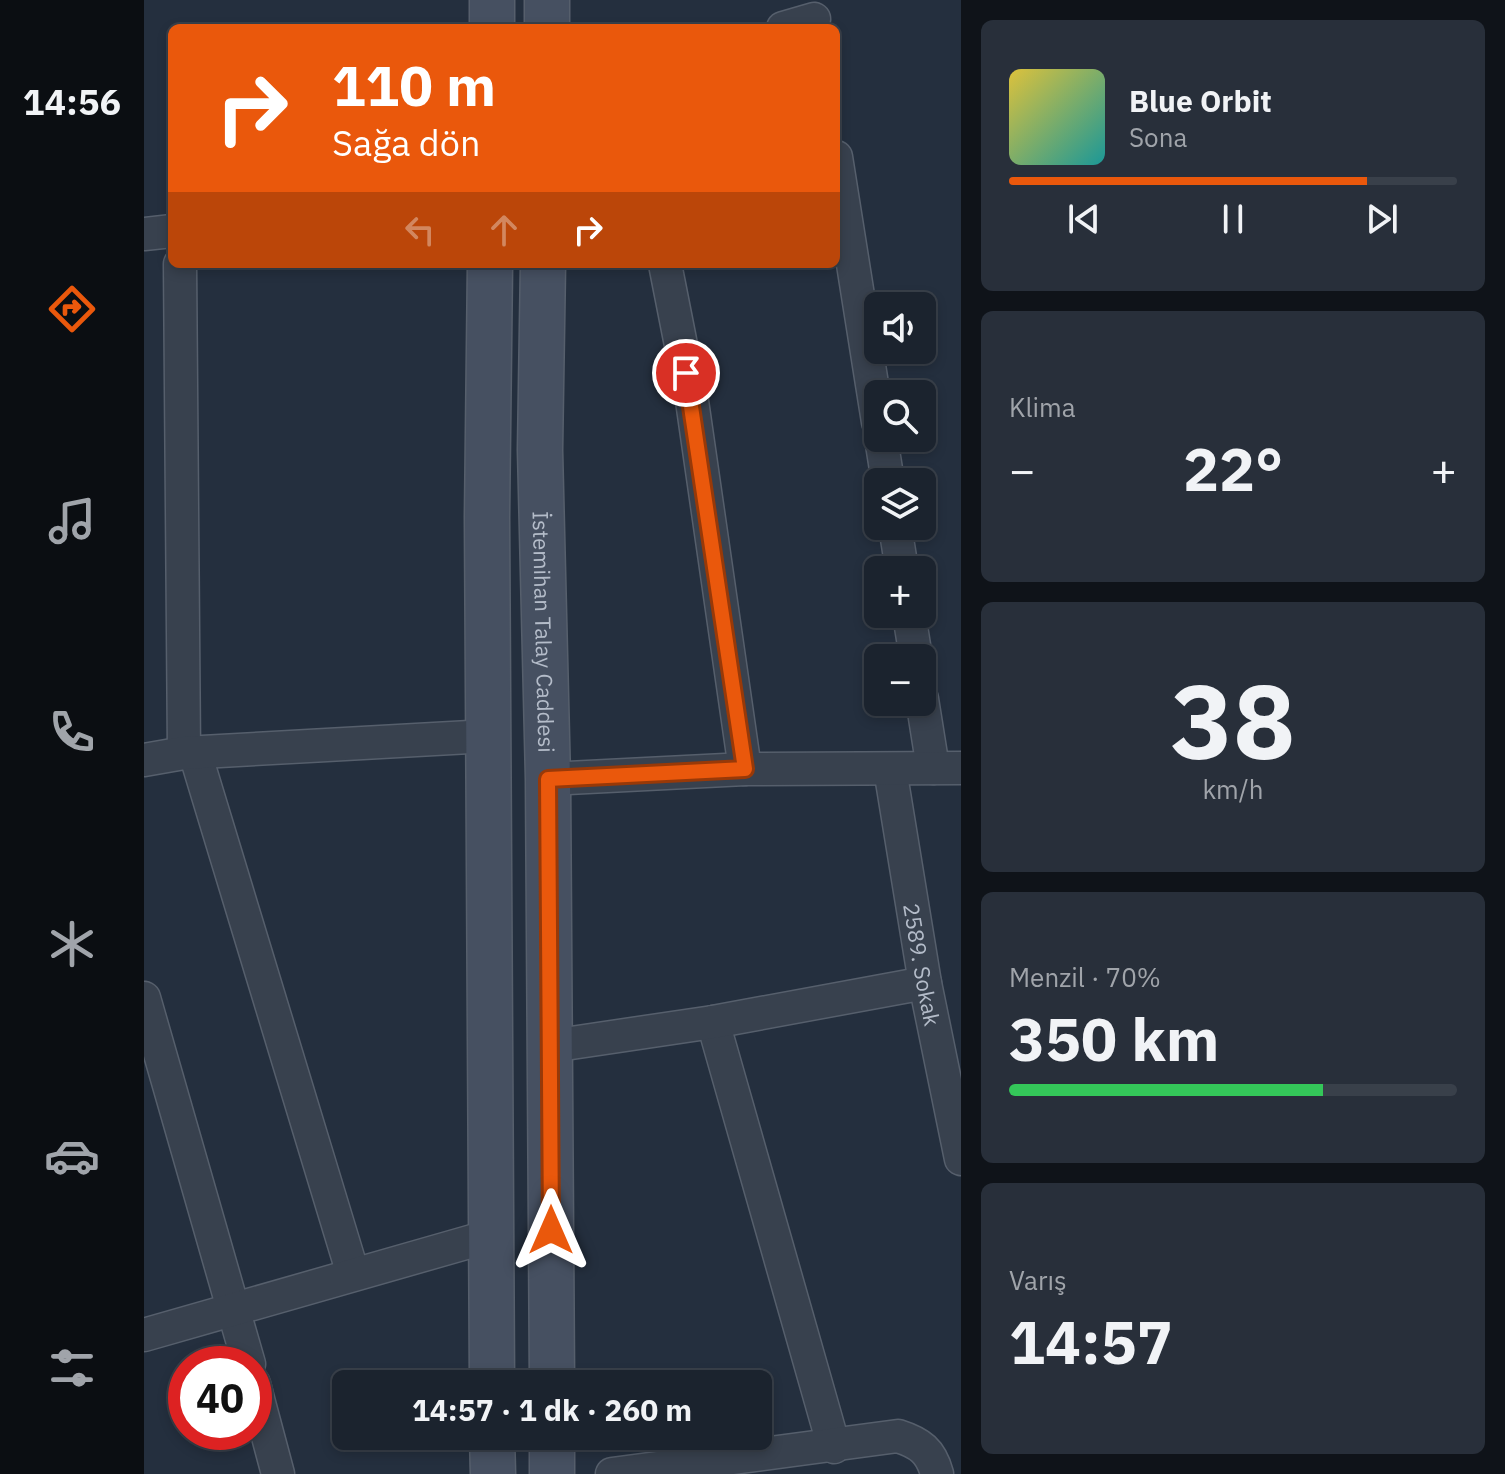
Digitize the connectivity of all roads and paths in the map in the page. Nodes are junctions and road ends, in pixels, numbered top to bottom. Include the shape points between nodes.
1 (492, 0) edge
2 (547, 0) edge
3 (814, 16) edge
4 (492, 24) edge
5 (547, 24) edge
6 (793, 24) edge
7 (840, 182) edge
8 (168, 231) edge
9 (144, 234) edge
10 (180, 268) edge
11 (490, 268) edge
12 (543, 268) edge
13 (666, 268) edge
14 (871, 380) edge
15 (928, 716) edge
16 (488, 736) junction
17 (189, 753) junction
18 (144, 760) edge
19 (947, 768) edge
20 (745, 769) junction
21 (890, 769) junction
22 (548, 779) junction
23 (925, 983) junction
24 (144, 998) edge
25 (713, 1022) junction
26 (551, 1046) junction
27 (961, 1159) edge
28 (490, 1236) junction
29 (353, 1274) junction
30 (234, 1309) junction
31 (144, 1335) edge
32 (244, 1346) edge
33 (492, 1370) edge
34 (552, 1370) edge
35 (834, 1447) junction
36 (272, 1450) edge
37 (492, 1450) edge
38 (552, 1450) edge
39 (278, 1474) edge
40 (493, 1474) edge
41 (552, 1474) edge
42 (612, 1474) edge
43 (937, 1474) edge

1 - 4 street
2 - 5 street
3 - 6 street
7 - 14 street
8 - 9 street
10 - 17 street
11 - 16 street
12 - 22 street, İstemihan Talay Caddesi via 540,450
13 - 20 street via 692,401
15 - 19 street
16 - 17 street
16 - 28 street
17 - 18 street
17 - 29 street
19 - 21 street
20 - 21 street
20 - 22 street
21 - 23 street, 2589. Sokak
22 - 26 street, İstemihan Talay Caddesi
23 - 25 street
23 - 27 street, 2589. Sokak
24 - 30 street
25 - 26 street
25 - 35 street
26 - 34 street, İstemihan Talay Caddesi
28 - 29 street
28 - 33 street
29 - 30 street
30 - 31 street
30 - 32 street
35 - 42 street
35 - 43 street via 898,1436 918,1443 933,1458
36 - 39 street
37 - 40 street
38 - 41 street

